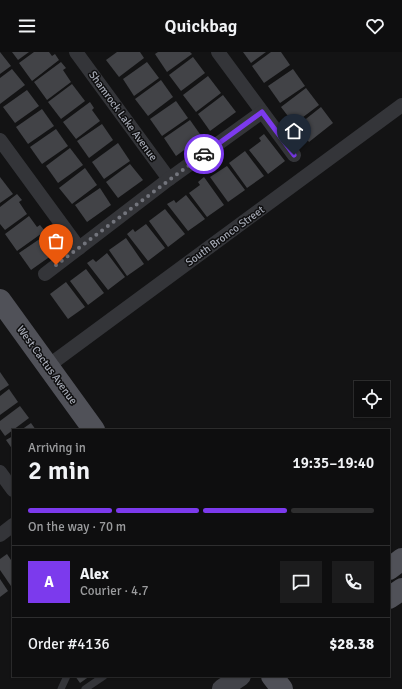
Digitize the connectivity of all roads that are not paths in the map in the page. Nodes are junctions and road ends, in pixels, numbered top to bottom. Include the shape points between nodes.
1 (76, 52) edge
2 (218, 52) edge
3 (402, 105) edge
4 (262, 112) junction
5 (0, 140) edge
6 (294, 155) dead end
7 (169, 179) junction
8 (79, 248) junction
9 (45, 274) dead end
10 (0, 300) edge
11 (48, 366) junction
12 (93, 429) edge
13 (0, 472) edge
14 (12, 489) edge
15 (12, 527) edge
16 (0, 535) edge
17 (402, 559) edge
18 (390, 567) edge
19 (402, 589) edge
20 (390, 597) edge
21 (67, 677) edge
22 (103, 677) edge
23 (240, 677) edge
24 (61, 689) edge
25 (86, 689) edge
26 (222, 689) edge

1 - 7 street, Shamrock Lake Avenue
2 - 4 street
3 - 11 street, South Bronco Street
4 - 6 street
4 - 7 street
5 - 8 street
7 - 8 street
8 - 9 street
10 - 11 main road, West Cactus Avenue
11 - 12 main road, West Cactus Avenue
13 - 14 street
15 - 16 street
17 - 18 main road
19 - 20 main road
21 - 24 lane
22 - 25 lane
23 - 26 main road

